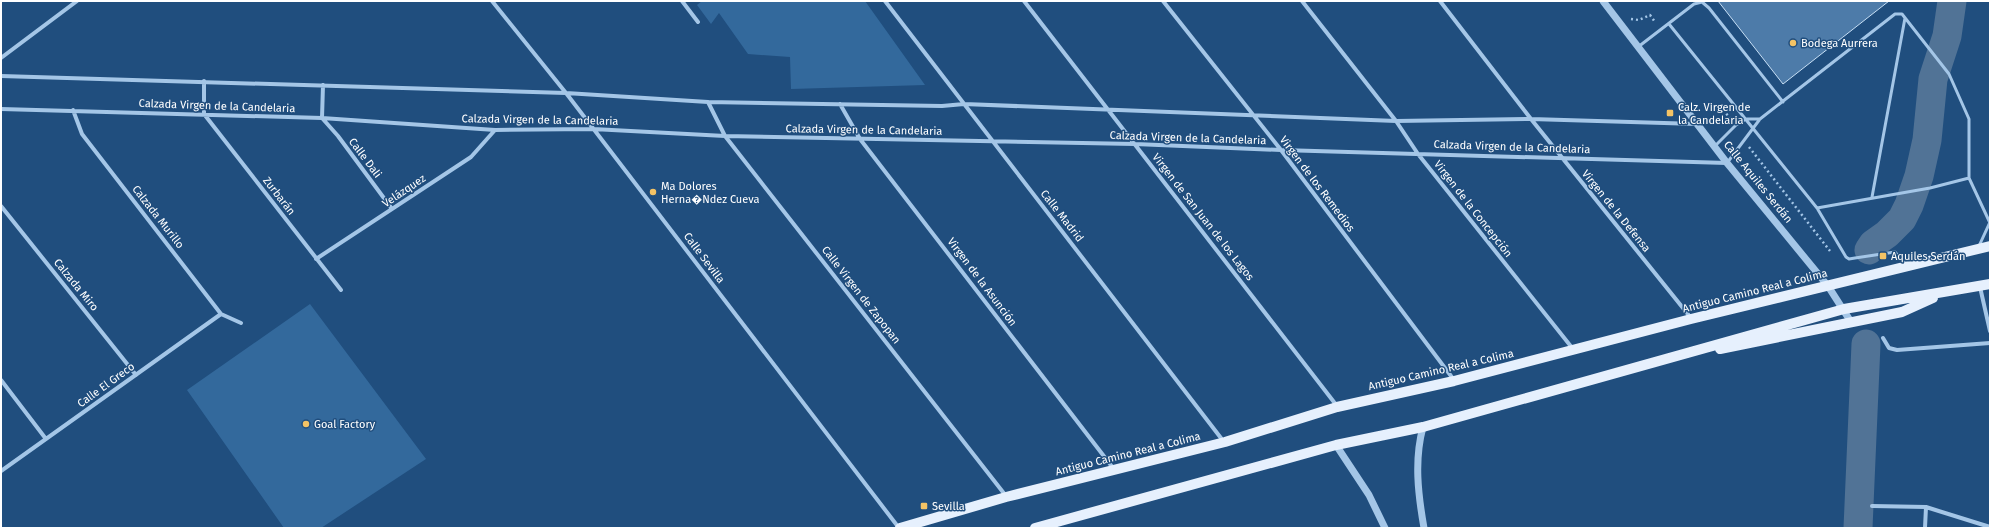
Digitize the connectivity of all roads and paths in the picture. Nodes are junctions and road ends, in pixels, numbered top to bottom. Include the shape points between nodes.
1 (76, 1) edge
2 (492, 1) edge
3 (682, 1) edge
4 (885, 1) edge
5 (1024, 1) edge
6 (1164, 1) edge
7 (1302, 1) edge
8 (1440, 1) edge
9 (1603, 1) edge
10 (1905, 18) junction
11 (698, 22) dead end
12 (1669, 24) junction
13 (1638, 48) junction
14 (1, 58) edge
15 (1, 76) edge
16 (204, 81) junction
17 (323, 85) junction
18 (566, 93) junction
19 (708, 102) junction
20 (1783, 102) junction
21 (840, 104) junction
22 (964, 104) junction
23 (1, 109) edge
24 (1107, 109) junction
25 (72, 110) junction
26 (204, 114) junction
27 (1252, 116) junction
28 (322, 118) junction
29 (1746, 119) junction
30 (1760, 119) junction
31 (1531, 120) junction
32 (1396, 121) junction
33 (1697, 124) junction
34 (1754, 128) junction
35 (593, 129) junction
36 (495, 130) junction
37 (725, 136) junction
38 (860, 138) junction
39 (993, 142) junction
40 (1135, 144) junction
41 (1715, 146) junction
42 (1281, 150) junction
43 (1418, 154) junction
44 (1562, 158) junction
45 (1727, 163) junction
46 (1969, 178) junction
47 (1872, 197) junction
48 (1, 206) edge
49 (1816, 208) junction
50 (392, 209) junction
51 (1990, 223) edge
52 (1990, 246) edge
53 (1978, 249) junction
54 (316, 259) junction
55 (1907, 267) junction
56 (1990, 284) edge
57 (1828, 286) junction
58 (1979, 286) junction
59 (341, 290) dead end
60 (1944, 293) junction
61 (1844, 309) junction
62 (221, 314) junction
63 (1691, 319) junction
64 (1851, 322) junction
65 (241, 323) dead end
66 (1990, 331) edge
67 (1883, 338) dead end
68 (1990, 343) edge
69 (1573, 350) junction
70 (1657, 361) junction
71 (136, 375) junction
72 (1, 380) edge
73 (1454, 381) junction
74 (1337, 407) junction
75 (1423, 427) junction
76 (46, 439) junction
77 (1225, 442) junction
78 (1336, 445) junction
79 (1113, 469) junction
80 (1, 471) edge
81 (1006, 496) junction
82 (1872, 506) dead end
83 (1926, 507) junction
84 (1990, 527) edge
85 (900, 528) edge
86 (1035, 528) edge
87 (1385, 528) edge
88 (1424, 528) edge
89 (1925, 528) edge

1 - 14 street
2 - 18 street, Calle Sevilla
3 - 11 street
4 - 22 street, Calle Madrid
5 - 24 street, Virgen de San Juan de los Lagos
6 - 27 street, Virgen de los Remedios
7 - 32 street, Virgen de la Concepción
8 - 31 street, Virgen de la Defensa
9 - 13 street, Calle Aquiles Serdán
10 - 20 lane via 1902,14 1895,14
10 - 46 lane via 1949,74 1969,120
10 - 47 lane
12 - 13 lane
12 - 20 lane via 1694,4 1702,2
12 - 29 lane
13 - 33 street, Calle Aquiles Serdán
15 - 16 street
16 - 17 street
16 - 26 street
17 - 18 street
17 - 28 street
18 - 19 street
18 - 35 street, Calle Sevilla
19 - 21 street
19 - 37 street, Calle Virgen de Zapopan
20 - 30 lane
21 - 22 street
21 - 38 street, Virgen de la Asunción
22 - 24 street
22 - 39 street, Calle Madrid
23 - 25 street, Calzada Virgen de la Candelaria
24 - 27 street
24 - 40 street, Virgen de San Juan de los Lagos
25 - 26 street, Calzada Virgen de la Candelaria
25 - 62 street, Calzada Murillo via 82,134
26 - 28 street, Calzada Virgen de la Candelaria
26 - 54 street, Zurbarán
27 - 32 street
27 - 42 street, Virgen de los Remedios
28 - 36 street, Calzada Virgen de la Candelaria
28 - 50 street, Calle Dali
29 - 30 lane
29 - 34 lane
29 - 41 lane via 1728,132
30 - 34 lane
31 - 32 street
31 - 33 street
31 - 44 street, Virgen de la Defensa
32 - 43 street, Virgen de la Concepción
33 - 41 street, Calle Aquiles Serdán
34 - 45 lane
34 - 49 lane
35 - 36 street, Calzada Virgen de la Candelaria
35 - 37 street, Calzada Virgen de la Candelaria
35 - 85 street, Calle Sevilla
36 - 50 street, Velázquez via 471,157
37 - 38 street, Calzada Virgen de la Candelaria
37 - 81 street, Calle Virgen de Zapopan
38 - 39 street, Calzada Virgen de la Candelaria
38 - 79 street, Virgen de la Asunción
39 - 40 street, Calzada Virgen de la Candelaria
39 - 77 street, Calle Madrid
40 - 42 street, Calzada Virgen de la Candelaria
40 - 74 street, Virgen de San Juan de los Lagos
41 - 45 street, Calle Aquiles Serdán
42 - 43 street, Calzada Virgen de la Candelaria
42 - 73 street, Virgen de los Remedios
43 - 44 street, Calzada Virgen de la Candelaria
43 - 69 street, Virgen de la Concepción
44 - 45 street, Calzada Virgen de la Candelaria
44 - 63 street, Virgen de la Defensa
45 - 57 street, Calle Aquiles Serdán
46 - 47 lane via 1930,188
46 - 51 lane
47 - 49 lane
48 - 71 street, Calzada Miro
49 - 55 lane via 1847,258 1895,252
50 - 54 street, Velázquez
51 - 53 lane
52 - 53 main road, Antiguo Camino Real a Colima
53 - 55 main road, Antiguo Camino Real a Colima
54 - 59 street, Zurbarán
55 - 57 main road, Antiguo Camino Real a Colima
56 - 58 main road
57 - 61 street, Calle Aquiles Serdán
57 - 63 main road, Antiguo Camino Real a Colima
58 - 60 main road
58 - 66 street
60 - 61 main road
60 - 64 main road via 1902,312
61 - 64 street, Calle Aquiles Serdán
61 - 70 main road
62 - 65 street, Calzada Murillo
62 - 71 street, Calle El Greco
63 - 69 main road, Antiguo Camino Real a Colima
64 - 70 main road
67 - 68 street via 1888,348 1897,350
69 - 73 main road, Antiguo Camino Real a Colima
70 - 75 main road
71 - 76 street, Calle El Greco
72 - 76 street
73 - 74 main road, Antiguo Camino Real a Colima
74 - 77 main road, Antiguo Camino Real a Colima
75 - 78 main road
75 - 88 street via 1416,466
76 - 80 street, Calle El Greco
77 - 79 main road, Antiguo Camino Real a Colima
78 - 86 main road
78 - 87 street via 1368,495
79 - 81 main road, Antiguo Camino Real a Colima
81 - 85 main road, Antiguo Camino Real a Colima
82 - 83 street
83 - 84 street
83 - 89 street

